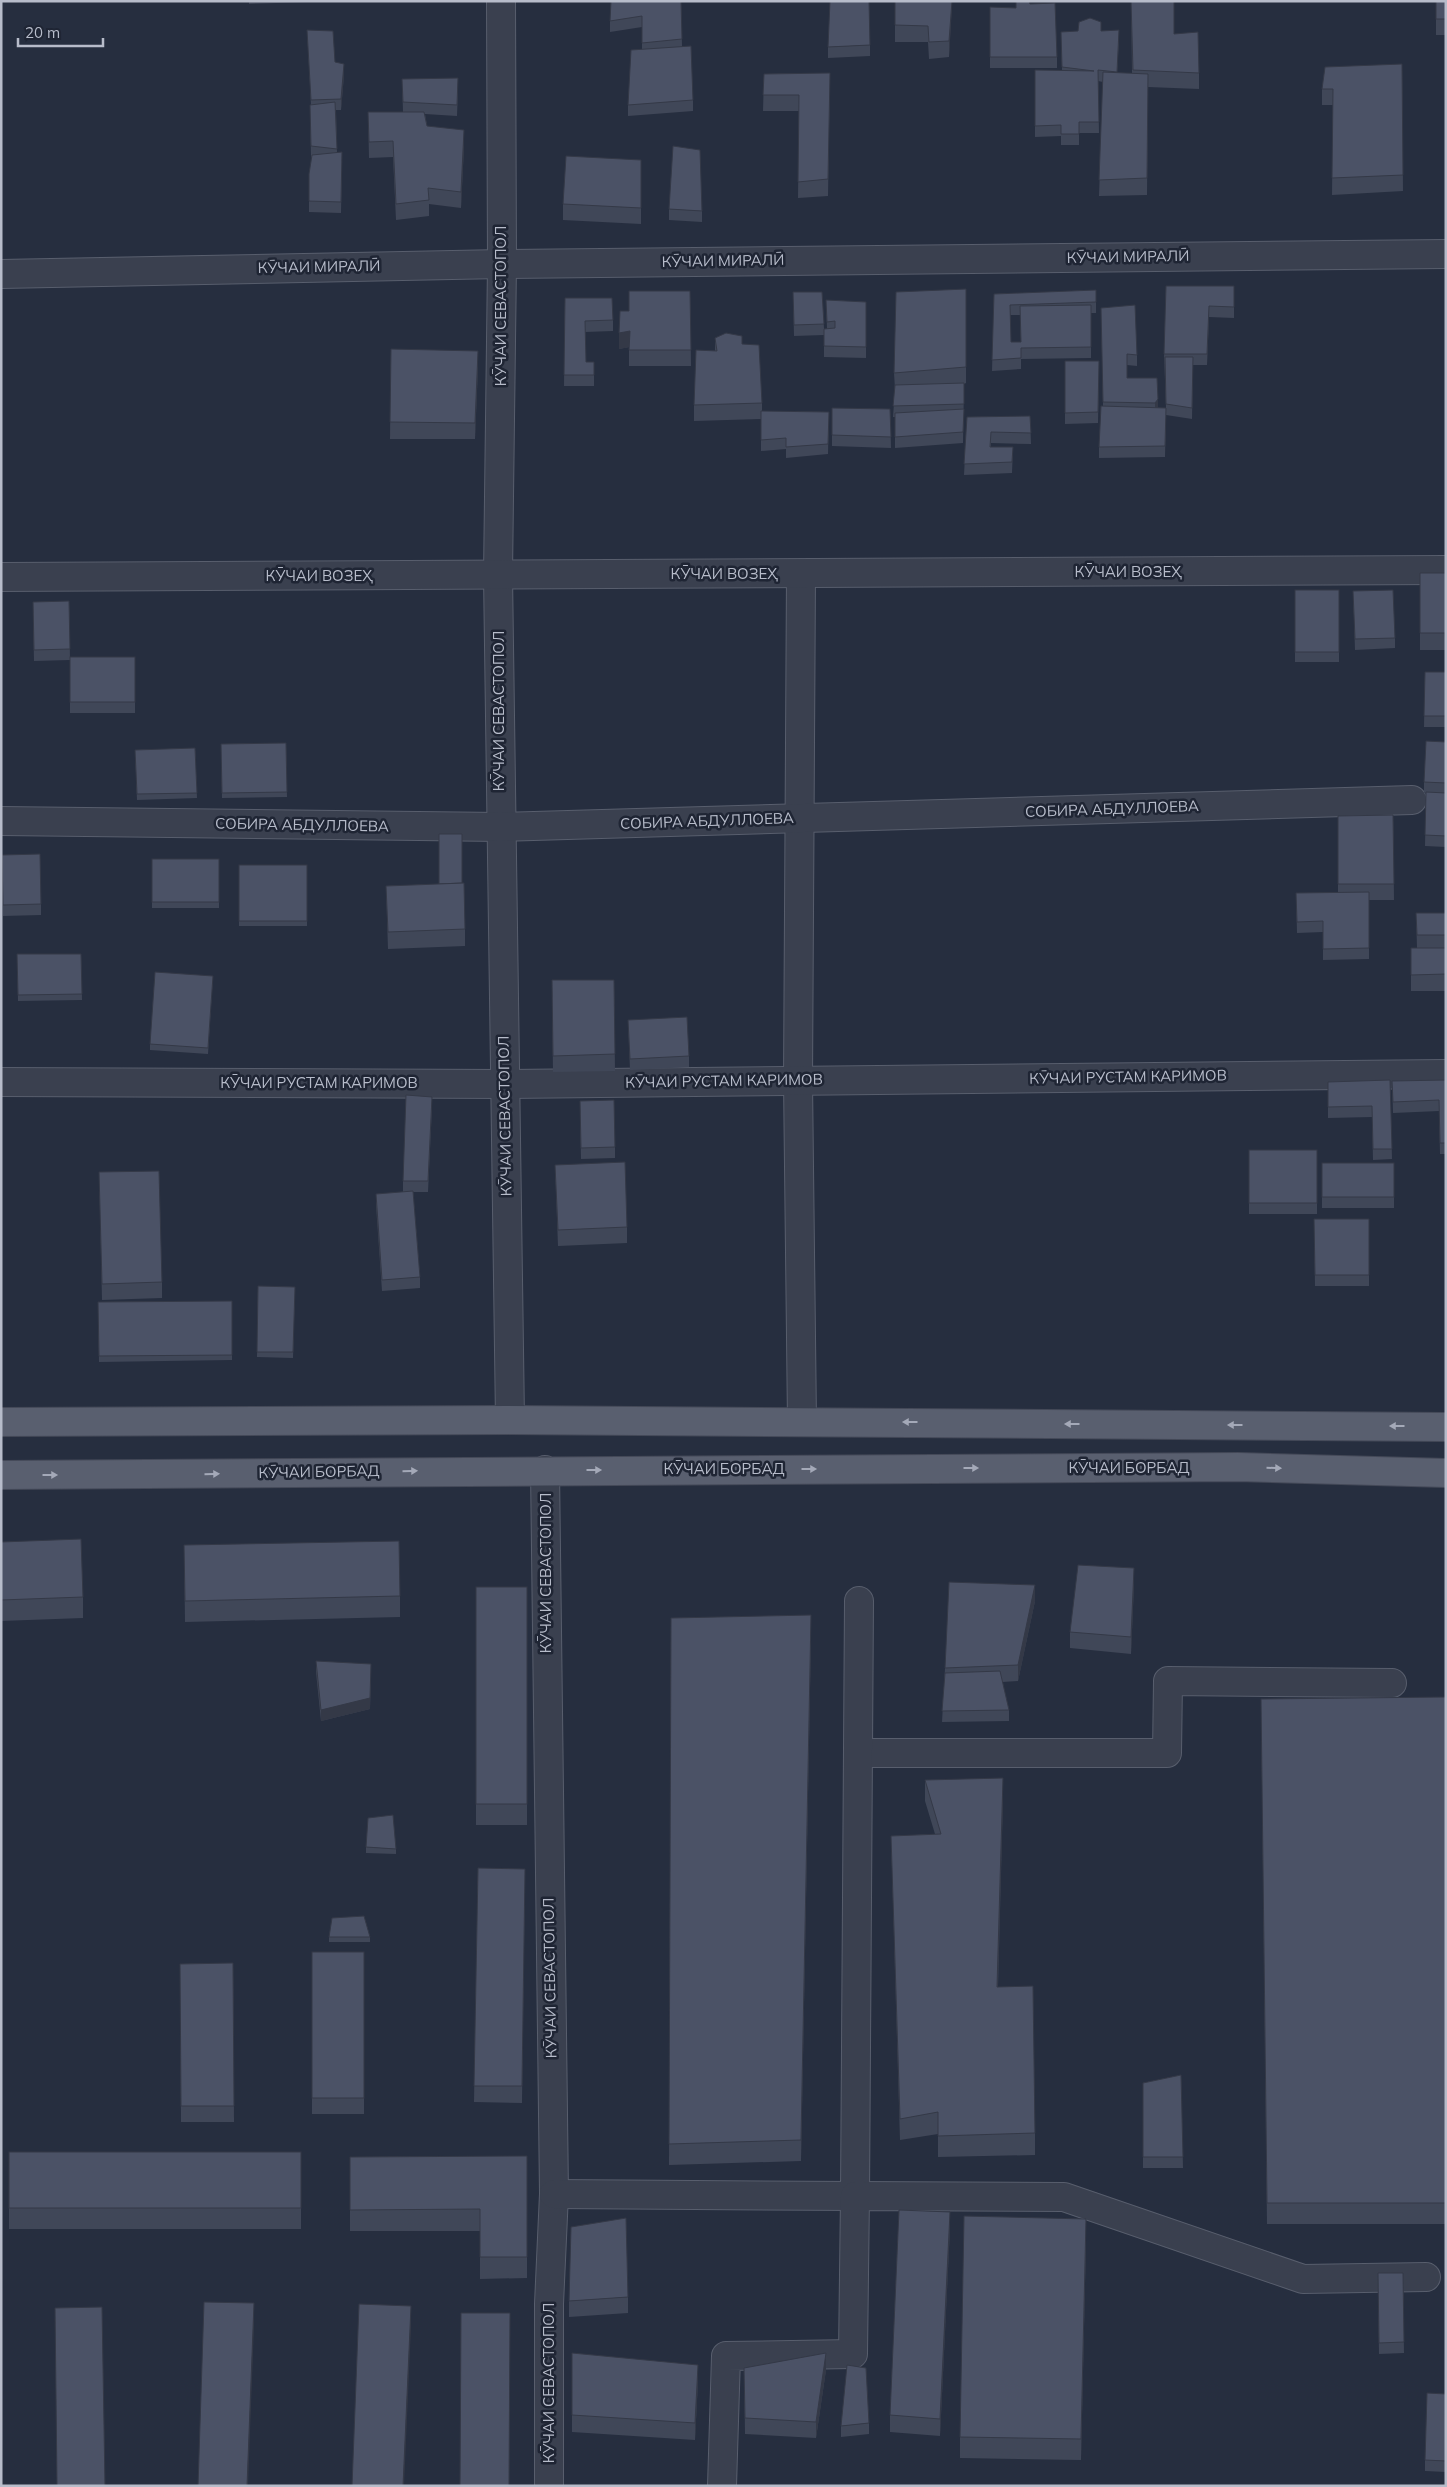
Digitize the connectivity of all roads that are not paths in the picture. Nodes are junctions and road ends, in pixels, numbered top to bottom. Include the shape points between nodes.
1 (501, 1) edge
2 (1446, 254) edge
3 (502, 264) junction
4 (1, 274) edge
5 (1446, 570) edge
6 (801, 574) junction
7 (498, 575) junction
8 (1, 577) edge
9 (1412, 800) dead end
10 (798, 818) junction
11 (1, 821) edge
12 (500, 827) junction
13 (1446, 1074) edge
14 (798, 1081) junction
15 (1, 1082) edge
16 (505, 1084) junction
17 (510, 1420) junction
18 (1, 1422) edge
19 (802, 1422) junction
20 (1446, 1427) edge
21 (545, 1470) junction
22 (1446, 1474) edge
23 (1, 1475) edge
24 (859, 1601) dead end
25 (1392, 1683) dead end
26 (858, 1753) junction
27 (554, 2194) junction
28 (855, 2196) junction
29 (1426, 2277) dead end
30 (548, 2486) edge
31 (722, 2486) edge

1 - 3 street, КӮЧАИ СЕВАСТОПОЛ
2 - 3 street, КӮЧАИ МИРАЛӢ
3 - 4 street, КӮЧАИ МИРАЛӢ
3 - 7 street, КӮЧАИ СЕВАСТОПОЛ
5 - 6 street, КӮЧАИ ВОЗЕҲ
6 - 7 street, КӮЧАИ ВОЗЕҲ
6 - 10 street
7 - 8 street, КӮЧАИ ВОЗЕҲ
7 - 12 street, КӮЧАИ СЕВАСТОПОЛ
9 - 10 street, СОБИРА АБДУЛЛОЕВА
10 - 12 street, СОБИРА АБДУЛЛОЕВА
10 - 14 street
11 - 12 street, СОБИРА АБДУЛЛОЕВА
12 - 16 street, КӮЧАИ СЕВАСТОПОЛ
13 - 14 street, КӮЧАИ РУСТАМ КАРИМОВ
14 - 16 street, КӮЧАИ РУСТАМ КАРИМОВ
14 - 19 street
15 - 16 street, КӮЧАИ РУСТАМ КАРИМОВ
16 - 17 street, КӮЧАИ СЕВАСТОПОЛ
17 - 18 main road
17 - 19 main road
20 -> 19 main road
21 -> 22 main road, КӮЧАИ БОРБАД via 1238,1467
23 -> 21 main road, КӮЧАИ БОРБАД
21 - 27 street, КӮЧАИ СЕВАСТОПОЛ
24 - 26 street
25 - 26 street via 1168,1681 1167,1753
26 - 28 street
27 - 28 street
27 - 30 street, КӮЧАИ СЕВАСТОПОЛ via 548,2304
28 - 29 street via 1064,2197 1303,2279
28 - 31 street via 853,2354 726,2356

